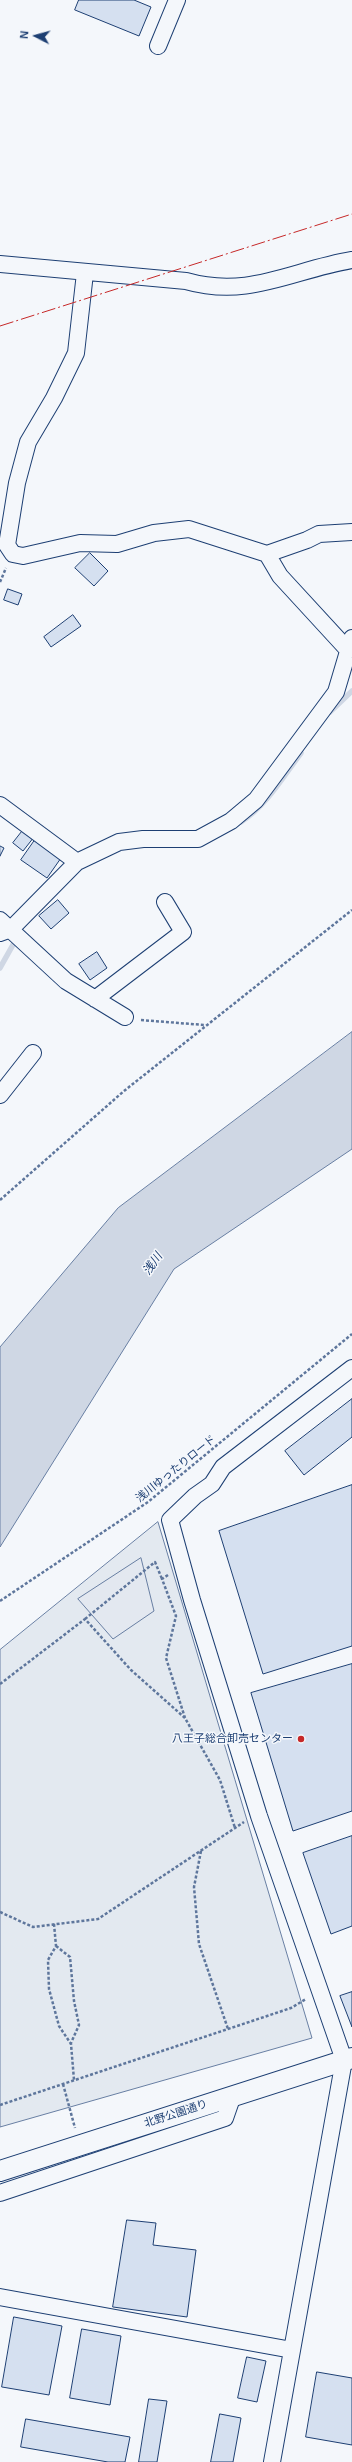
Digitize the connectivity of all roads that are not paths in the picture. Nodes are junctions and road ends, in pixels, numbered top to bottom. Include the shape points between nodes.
1 (177, 0) edge
2 (158, 46) dead end
3 (352, 260) edge
4 (0, 264) edge
5 (85, 273) junction
6 (352, 532) edge
7 (267, 554) junction
8 (350, 644) edge
9 (0, 805) edge
10 (77, 862) junction
11 (165, 902) dead end
12 (4, 928) edge
13 (96, 999) junction
14 (125, 1017) road end
15 (33, 1053) dead end
16 (0, 1095) edge
17 (352, 1368) edge
18 (348, 2059) edge
19 (233, 2095) junction
20 (0, 2171) edge
21 (0, 2193) edge
22 (0, 2297) edge
23 (292, 2350) junction
24 (272, 2462) edge

1 - 2 street
3 - 5 street via 256,285 230,288 186,281
4 - 5 street
5 - 7 street via 76,353 28,442 17,483 7,545 13,554 23,556 80,543 118,544 154,533 189,529
6 - 7 street via 319,534
7 - 8 street via 280,576
8 - 10 street via 336,692 256,800 231,821 198,839 143,839 119,842
9 - 10 street
10 - 12 street
11 - 13 street via 183,932
12 - 13 street via 66,981
13 - 14 street
15 - 16 street
17 - 18 street via 223,1467 212,1484 170,1520 259,1816 319,1992
18 - 19 street, 北野公園通り
18 - 23 street
19 - 20 street, 北野公園通り
19 - 21 street via 224,2118
22 - 23 street
23 - 24 street

